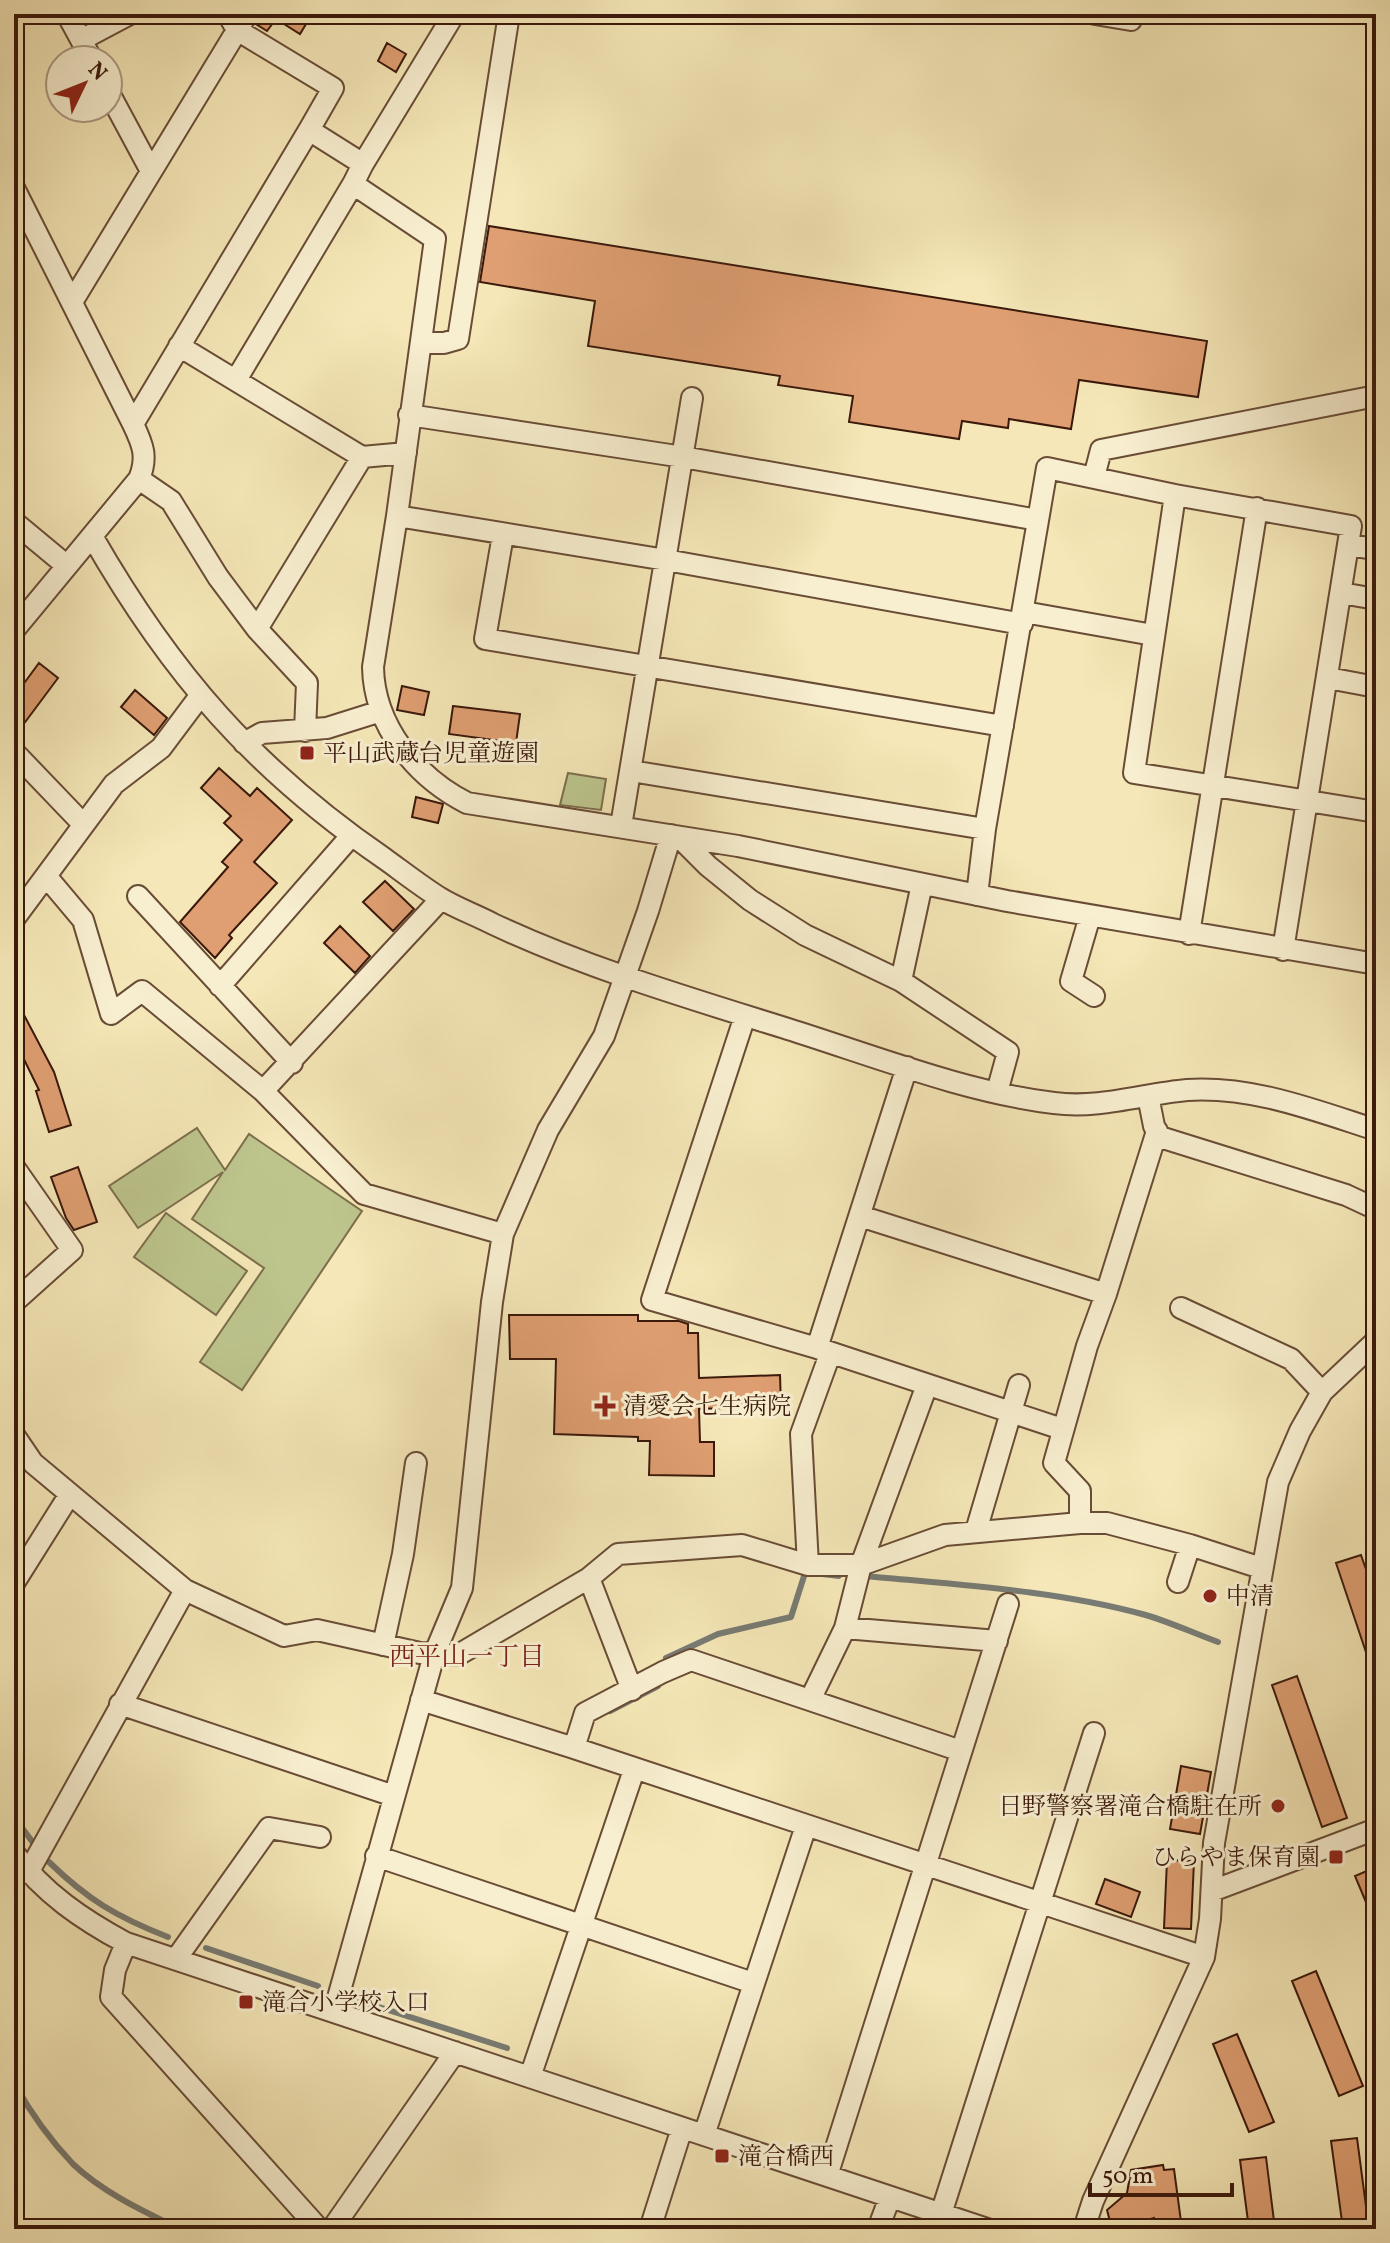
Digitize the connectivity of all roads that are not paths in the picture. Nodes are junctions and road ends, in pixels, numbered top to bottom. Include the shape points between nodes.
1 (67, 14) edge
2 (130, 14) edge
3 (454, 14) edge
4 (509, 14) edge
5 (1095, 14) edge
6 (237, 19) edge
7 (1131, 20) dead end
8 (81, 40) junction
9 (83, 44) edge
10 (124, 121) edge
11 (309, 130) junction
12 (363, 164) junction
13 (151, 171) junction
14 (353, 184) junction
15 (14, 188) edge
16 (72, 302) junction
17 (421, 343) junction
18 (179, 346) junction
19 (236, 380) junction
20 (1376, 396) edge
21 (692, 398) dead end
22 (409, 415) junction
23 (133, 424) junction
24 (406, 453) junction
25 (362, 457) junction
26 (683, 457) junction
27 (1094, 477) junction
28 (139, 479) junction
29 (1175, 495) junction
30 (1257, 508) junction
31 (397, 516) junction
32 (1038, 520) junction
33 (14, 522) edge
34 (503, 535) junction
35 (92, 536) junction
36 (1348, 545) junction
37 (1376, 549) edge
38 (666, 560) junction
39 (67, 566) junction
40 (1341, 593) junction
41 (1376, 599) edge
42 (1023, 618) junction
43 (257, 629) junction
44 (14, 630) edge
45 (1153, 635) junction
46 (648, 667) junction
47 (1328, 678) junction
48 (1376, 687) edge
49 (200, 696) junction
50 (381, 711) junction
51 (1003, 726) junction
52 (305, 731) junction
53 (244, 743) junction
54 (14, 752) edge
55 (631, 771) junction
56 (1214, 786) junction
57 (1307, 802) junction
58 (1376, 812) edge
59 (83, 824) junction
60 (621, 826) junction
61 (985, 829) junction
62 (351, 836) junction
63 (676, 836) junction
64 (46, 876) junction
65 (922, 884) junction
66 (977, 895) junction
67 (138, 896) dead end
68 (441, 899) junction
69 (1090, 916) junction
70 (14, 919) edge
71 (1189, 934) junction
72 (1283, 950) junction
73 (1376, 964) edge
74 (625, 976) junction
75 (901, 981) junction
76 (220, 986) junction
77 (1094, 996) dead end
78 (745, 1016) junction
79 (292, 1063) junction
80 (907, 1067) junction
81 (263, 1091) junction
82 (997, 1092) junction
83 (1148, 1096) junction
84 (1376, 1130) edge
85 (1157, 1131) junction
86 (14, 1167) edge
87 (1376, 1209) edge
88 (860, 1216) junction
89 (503, 1234) junction
90 (1106, 1294) junction
91 (14, 1302) edge
92 (1181, 1308) dead end
93 (1376, 1341) edge
94 (823, 1351) junction
95 (927, 1385) junction
96 (1019, 1385) dead end
97 (1322, 1392) junction
98 (1011, 1412) junction
99 (1062, 1429) junction
100 (14, 1435) edge
101 (416, 1463) dead end
102 (70, 1494) junction
103 (1080, 1523) junction
104 (976, 1531) junction
105 (1190, 1545) junction
106 (808, 1565) junction
107 (861, 1565) junction
108 (1261, 1568) junction
109 (589, 1578) junction
110 (1178, 1582) dead end
111 (14, 1583) edge
112 (185, 1590) junction
113 (1008, 1604) dead end
114 (845, 1628) junction
115 (997, 1641) junction
116 (383, 1645) junction
117 (434, 1655) junction
118 (632, 1690) junction
119 (421, 1700) junction
120 (810, 1700) junction
121 (120, 1704) junction
122 (1094, 1733) dead end
123 (574, 1748) junction
124 (961, 1751) junction
125 (634, 1770) junction
126 (394, 1796) junction
127 (806, 1826) junction
128 (1376, 1829) edge
129 (320, 1837) dead end
130 (14, 1853) edge
131 (376, 1856) junction
132 (928, 1864) junction
133 (28, 1873) junction
134 (1212, 1891) junction
135 (1040, 1902) junction
136 (583, 1926) junction
137 (126, 1943) junction
138 (1204, 1957) junction
139 (176, 1959) junction
140 (753, 1983) junction
141 (334, 2012) junction
142 (455, 2052) junction
143 (530, 2077) junction
144 (682, 2128) junction
145 (704, 2135) junction
146 (827, 2176) junction
147 (890, 2197) junction
148 (941, 2214) junction
149 (655, 2228) edge
150 (319, 2229) edge
151 (332, 2229) edge
152 (878, 2229) edge
153 (987, 2229) edge
154 (1084, 2229) edge

1 - 8 street
2 - 8 street
3 - 12 street
4 - 17 street via 458,339
5 - 7 street
6 - 11 street via 333,88
6 - 13 street
8 - 9 street
10 - 13 street
11 - 12 street
11 - 18 street
12 - 14 street
13 - 16 street
14 - 17 street via 435,239
14 - 19 street
15 - 16 street
16 - 23 street
17 - 22 street
18 - 19 street
18 - 23 street
19 - 25 street
20 - 27 street via 1101,450
21 - 26 street
22 - 24 street
22 - 26 street
23 - 28 street via 145,449
24 - 25 street
24 - 31 street
25 - 43 street
26 - 32 street
26 - 38 street
27 - 29 street
27 - 32 street via 1047,468
28 - 35 street
28 - 43 street via 171,501
29 - 30 street
29 - 45 street
30 - 36 street via 1351,526
30 - 56 street
31 - 34 street
31 - 50 street via 373,667
32 - 42 street
33 - 39 street
34 - 38 street
34 - 46 street via 485,639
35 - 39 street
35 - 49 street via 147,626
36 - 37 street
36 - 40 street
38 - 42 street
38 - 46 street
39 - 44 street
40 - 41 street
40 - 47 street
42 - 45 street
42 - 51 street
43 - 52 street via 307,683
45 - 56 street via 1134,773
46 - 51 street
46 - 55 street
47 - 48 street
47 - 57 street
49 - 53 street
49 - 59 street via 161,748 114,784
50 - 52 street
50 - 60 street via 415,765 467,803
51 - 61 street
52 - 53 street via 262,733
53 - 62 street
54 - 59 street
55 - 60 street
55 - 61 street
56 - 57 street
56 - 71 street
57 - 58 street
57 - 72 street
59 - 64 street
60 - 63 street
61 - 66 street
62 - 68 street
62 - 76 street
63 - 65 street
63 - 74 street
63 - 75 street via 750,900 805,935
64 - 70 street
64 - 81 street via 83,920 111,1014 142,991
65 - 66 street
65 - 75 street
66 - 69 street
67 - 76 street
68 - 74 street via 537,944
68 - 79 street
69 - 71 street
69 - 77 street via 1071,981
71 - 72 street
72 - 73 street
74 - 78 street
74 - 89 street via 604,1036 548,1130
75 - 82 street via 1008,1052
76 - 79 street
78 - 80 street
78 - 94 street via 652,1300
79 - 81 street
80 - 82 street
80 - 88 street
81 - 89 street via 364,1194
82 - 83 street via 1057,1104
83 - 84 street via 1187,1090 1253,1093
83 - 85 street
85 - 87 street via 1160,1137
85 - 90 street
86 - 91 street via 72,1250
88 - 90 street
88 - 94 street
89 - 117 street via 462,1588
90 - 99 street
92 - 97 street via 1291,1359
93 - 97 street
94 - 95 street
94 - 106 street via 801,1434
95 - 98 street
95 - 107 street
96 - 98 street
97 - 108 street via 1278,1482
98 - 99 street
98 - 104 street
99 - 103 street via 1054,1463 1080,1491
100 - 102 street via 33,1463
101 - 116 street
102 - 111 street
102 - 112 street
103 - 104 street
103 - 105 street via 1107,1523
104 - 107 street via 945,1535
105 - 108 street
105 - 110 street
106 - 107 street
106 - 109 street via 742,1545 618,1554
107 - 114 street
108 - 134 street via 1214,1843
109 - 117 street via 458,1655
109 - 118 street
112 - 116 street via 284,1636 317,1630
112 - 121 street
113 - 115 street
114 - 115 street
114 - 120 street
115 - 124 street
116 - 117 street
117 - 119 street
118 - 120 street via 691,1660
118 - 123 street via 585,1713
119 - 123 street
119 - 126 street
120 - 124 street
121 - 126 street
121 - 133 street
122 - 135 street
123 - 125 street
124 - 132 street
125 - 127 street
125 - 136 street
126 - 131 street
127 - 132 street
127 - 140 street
128 - 134 street
129 - 139 street via 269,1828
130 - 133 street
131 - 136 street
131 - 141 street
132 - 135 street
132 - 146 street
133 - 137 street via 80,1918
134 - 138 street
135 - 138 street
135 - 148 street
136 - 140 street
136 - 143 street
137 - 139 street
137 - 150 street via 111,1997
138 - 154 street
139 - 141 street
140 - 145 street
141 - 142 street
142 - 143 street
142 - 151 street
143 - 144 street
144 - 145 street
144 - 149 street
145 - 146 street
146 - 147 street
147 - 148 street
147 - 152 street
148 - 153 street

